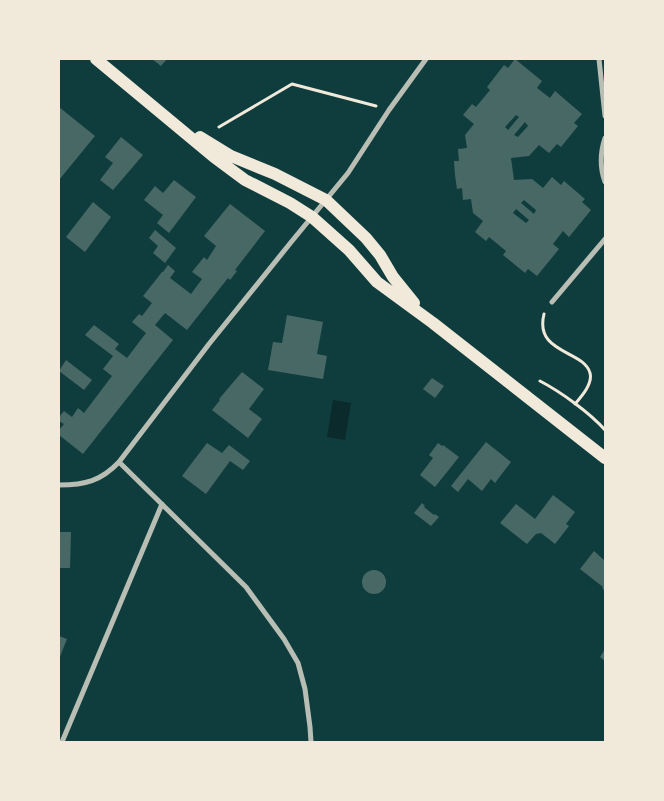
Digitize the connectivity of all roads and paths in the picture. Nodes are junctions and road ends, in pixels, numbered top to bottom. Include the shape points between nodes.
1 (96, 59) edge
2 (426, 59) edge
3 (599, 59) edge
4 (389, 110) junction
5 (605, 116) edge
6 (173, 122) junction
7 (215, 130) dead end
8 (605, 138) edge
9 (605, 182) edge
10 (326, 200) junction
11 (312, 217) junction
12 (605, 239) edge
13 (552, 302) joint
14 (433, 323) junction
15 (575, 404) dead end
16 (605, 458) edge
17 (119, 462) junction
18 (59, 485) edge
19 (162, 504) junction
20 (62, 742) edge
21 (311, 742) edge

1 - 6 main road
2 - 4 street
3 - 5 street
4 - 7 path via 292,84
4 - 10 street via 348,173
6 - 10 main road via 231,156
6 - 11 main road via 245,180
8 - 9 street via 601,160
10 - 11 street
10 - 14 main road via 366,238 408,297
11 - 14 main road via 349,250 377,282
11 - 17 street
12 - 13 street
13 - 15 path via 542,321 549,341 584,364 590,372 586,390
14 - 16 main road
17 - 18 street via 98,479
17 - 19 street
19 - 20 street
19 - 21 street via 246,587 284,639 298,663 305,689

